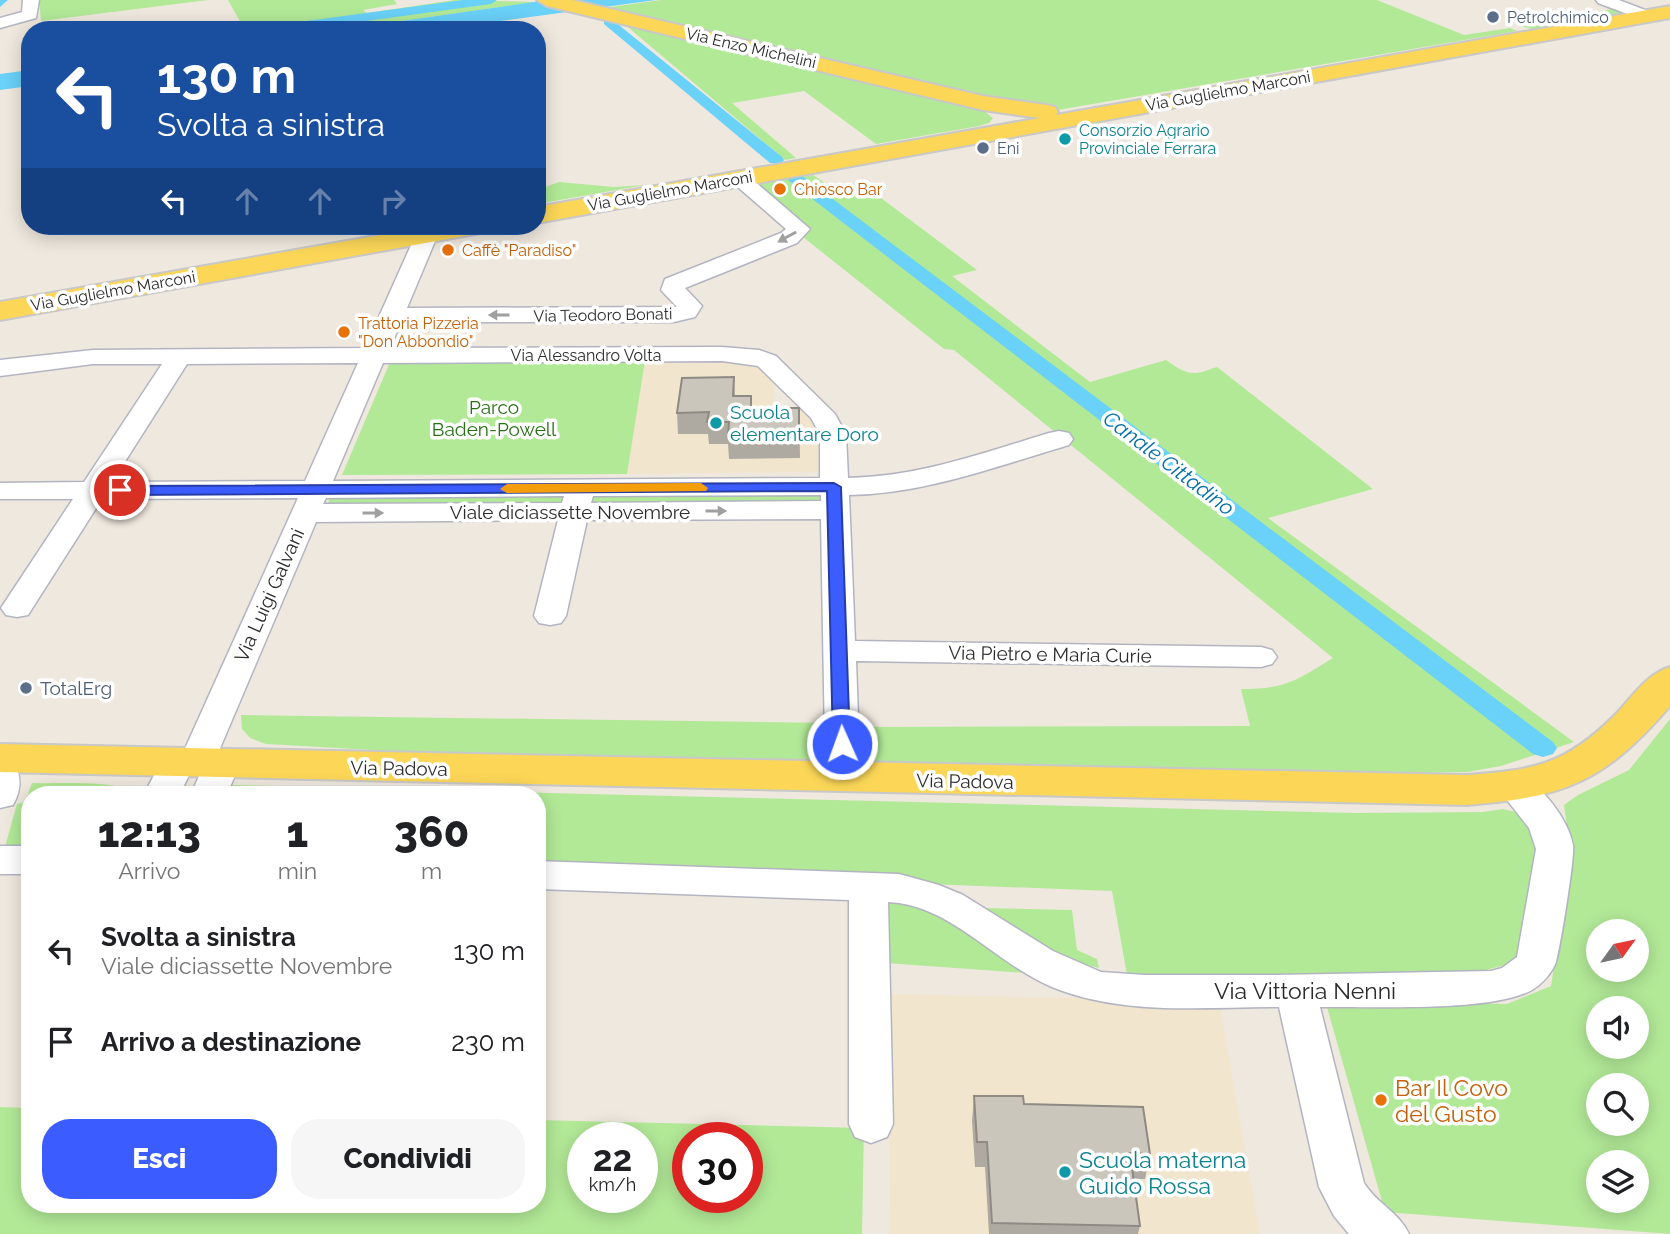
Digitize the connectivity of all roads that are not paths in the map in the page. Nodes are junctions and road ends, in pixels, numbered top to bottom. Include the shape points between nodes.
1 (31, 0) edge
2 (547, 0) edge
3 (1604, 0) edge
4 (1670, 12) edge
5 (1647, 16) junction
6 (0, 23) edge
7 (1114, 111) junction
8 (1005, 113) junction
9 (1031, 126) junction
10 (975, 136) junction
11 (739, 178) junction
12 (546, 213) edge
13 (421, 235) edge
14 (427, 235) edge
15 (0, 311) edge
16 (391, 315) junction
17 (180, 355) junction
18 (374, 355) junction
19 (0, 368) edge
20 (1059, 439) dead end
21 (0, 491) edge
22 (92, 491) junction
23 (835, 499) junction
24 (577, 500) junction
25 (310, 501) junction
26 (17, 608) dead end
27 (550, 617) dead end
28 (839, 651) junction
29 (1261, 656) dead end
30 (1670, 680) edge
31 (842, 744) dead end
32 (0, 758) edge
33 (0, 768) edge
34 (193, 776) edge
35 (1514, 786) junction
36 (0, 796) edge
37 (0, 860) edge
38 (21, 860) edge
39 (546, 874) edge
40 (883, 888) junction
41 (1296, 993) junction
42 (871, 1124) dead end
43 (1385, 1234) edge

1 - 6 street via 30,15
2 - 8 main road, Via Enzo Michelini via 955,97
3 - 5 street
4 - 5 main road, Via Guglielmo Marconi
5 - 7 main road, Via Guglielmo Marconi
7 - 8 main road, Via Enzo Michelini
7 - 9 main road, Via Guglielmo Marconi
8 - 9 main road, Via Enzo Michelini
8 - 10 main road via 1004,125
9 - 10 main road, Via Guglielmo Marconi
10 - 11 main road, Via Guglielmo Marconi
11 - 12 main road, Via Guglielmo Marconi
11 -> 16 street, Via Teodoro Bonati via 797,225 797,231 673,284 673,290 690,306 687,312
13 - 15 main road, Via Guglielmo Marconi
14 - 16 street, Via Luigi Galvani
16 - 18 street, Via Luigi Galvani
17 - 18 street, Via Alessandro Volta
17 - 19 street, Via Alessandro Volta via 93,356
17 - 22 street
18 - 23 street, Via Alessandro Volta via 759,357 830,425
18 - 25 street, Via Luigi Galvani
20 - 23 street, Viale diciassette Novembre
21 - 22 street, Viale diciassette Novembre
22 - 25 street, Viale diciassette Novembre
22 - 26 street
23 - 24 street, Viale diciassette Novembre
23 - 28 street
24 - 25 street, Viale diciassette Novembre
24 - 27 street
25 - 34 street, Via Luigi Galvani
28 - 29 street, Via Pietro e Maria Curie
28 - 31 street
30 - 35 main road, Via Padova via 1614,742 1594,757 1545,781
32 - 34 main road, Via Padova
33 - 36 street via 4,784
34 - 35 main road, Via Padova via 1428,791
35 - 41 street, Via Vittoria Nenni via 1546,824 1555,849 1539,948 1528,973 1491,987
37 - 38 street
39 - 40 street
40 - 41 street, Via Vittoria Nenni via 942,900 1041,962 1086,984 1110,990
40 - 42 street
41 - 43 street via 1342,1187 1350,1205

